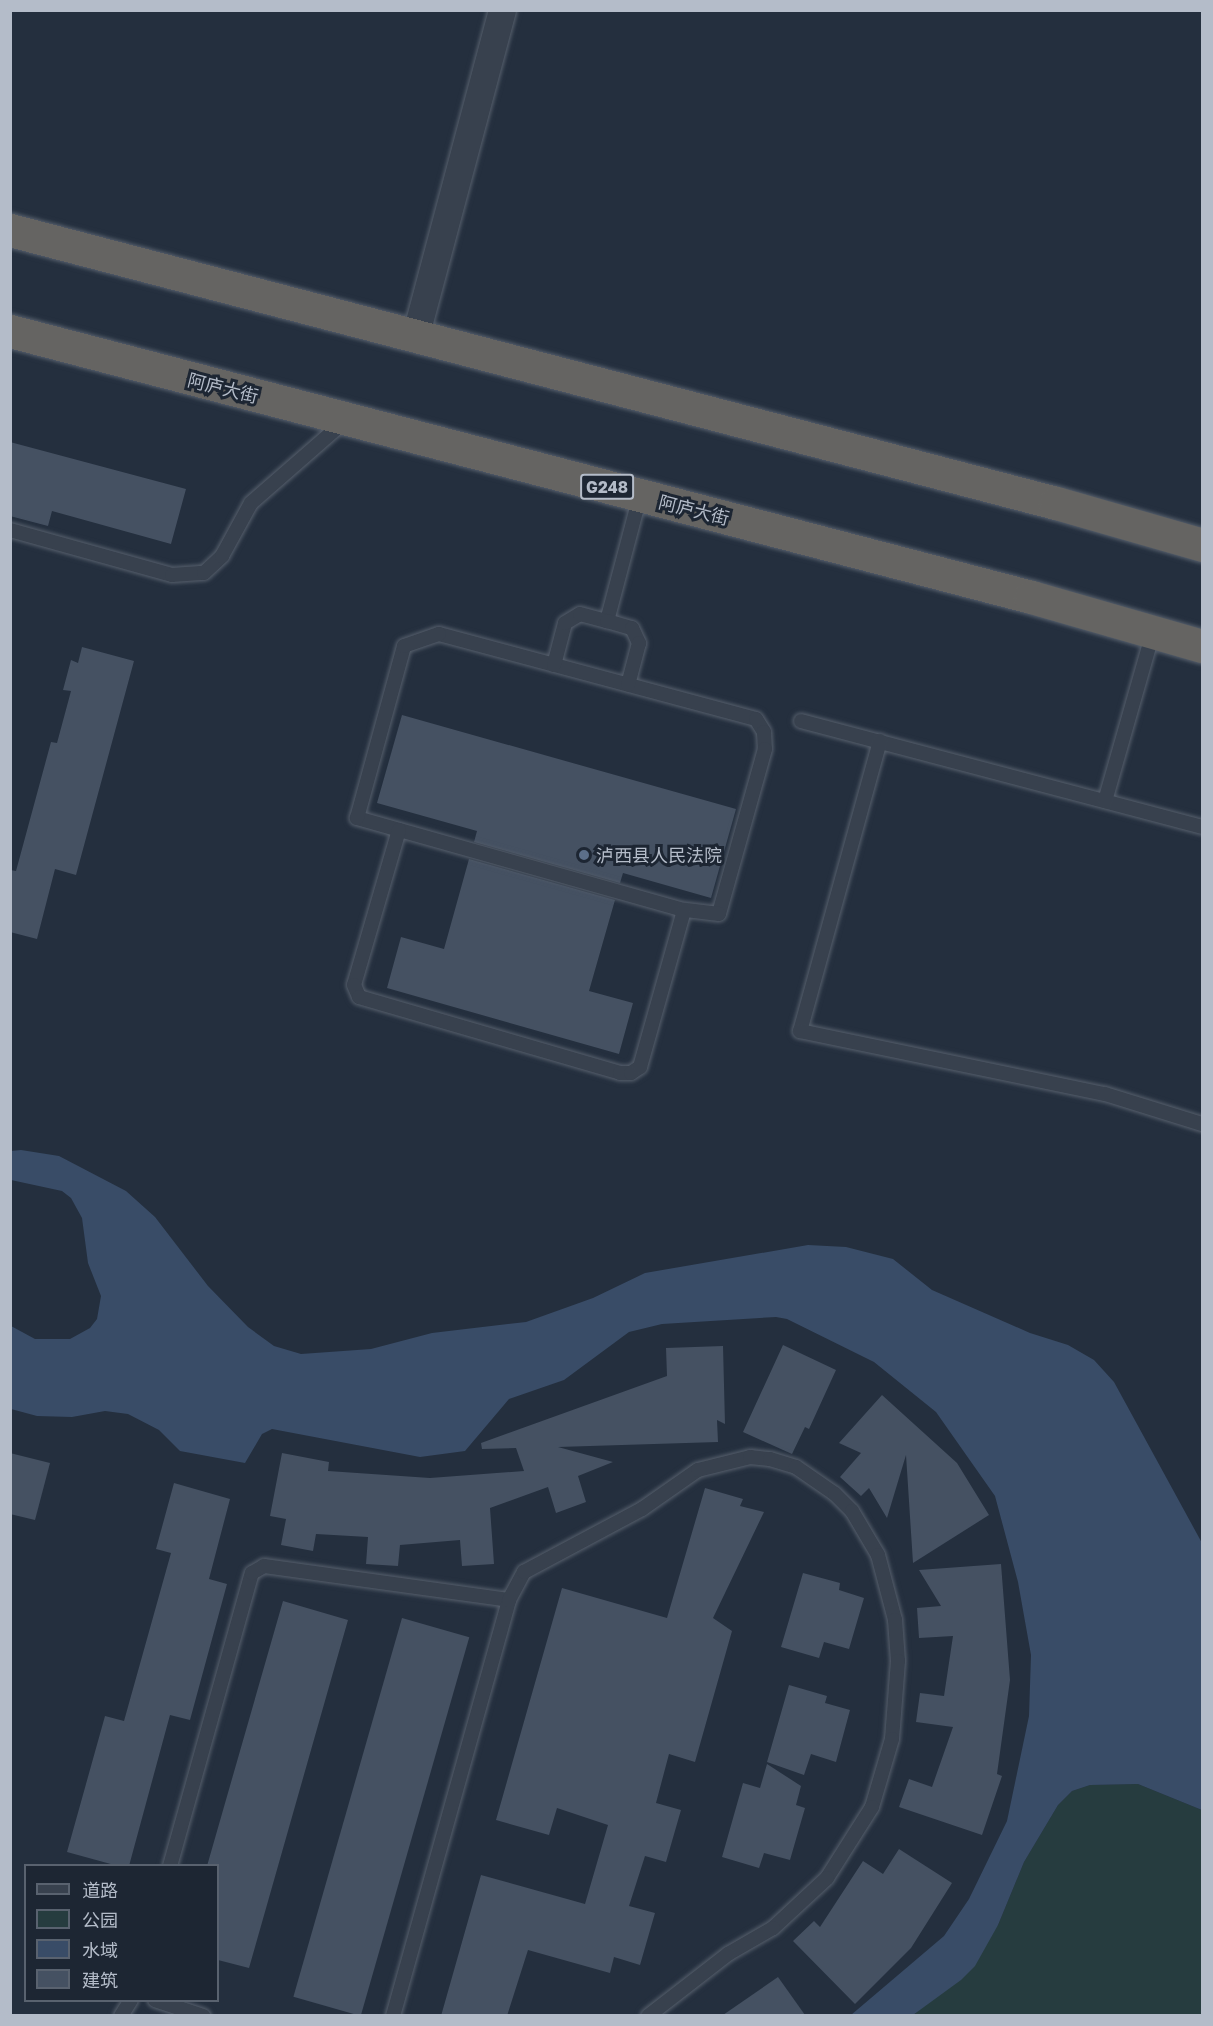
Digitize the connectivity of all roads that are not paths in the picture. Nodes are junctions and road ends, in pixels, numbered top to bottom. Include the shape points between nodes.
1 (502, 10) edge
2 (10, 230) edge
3 (10, 331) edge
4 (415, 337) junction
5 (346, 420) junction
6 (640, 496) junction
7 (10, 530) edge
8 (1203, 545) edge
9 (607, 621) junction
10 (1153, 632) junction
11 (1203, 646) edge
12 (554, 665) junction
13 (627, 685) junction
14 (801, 721) dead end
15 (880, 741) junction
16 (1105, 801) junction
17 (1203, 827) edge
18 (399, 830) junction
19 (684, 910) junction
20 (1203, 1124) edge
21 (509, 1600) junction
22 (172, 1864) edge
23 (130, 2002) edge
24 (158, 2002) edge
25 (121, 2016) edge
26 (203, 2016) edge
27 (393, 2016) edge
28 (648, 2016) edge

1 - 4 street
2 - 4 highway
3 - 5 highway, 阿庐大街 / G248
4 - 8 highway via 1056,503
5 - 6 highway, 阿庐大街 / G248
5 - 7 lane via 259,495 237,523 222,556 204,573 172,576
6 - 9 lane
6 - 10 highway, 阿庐大街 / G248
9 - 12 lane via 580,614 565,623
9 - 13 lane via 632,628 639,643
10 - 11 highway, 阿庐大街 / G248
10 - 16 lane
12 - 13 lane
12 - 18 lane via 439,634 404,646 357,818
13 - 19 lane via 756,719 764,732 765,749 719,914
14 - 15 lane
15 - 16 lane
15 - 20 lane via 800,1031 1105,1094
16 - 17 lane
18 - 19 lane
18 - 19 lane via 354,985 359,997 620,1073 631,1073 640,1067
21 - 22 lane via 264,1566 252,1573
21 - 27 lane
21 - 28 lane via 524,1572 642,1509 698,1470 750,1457 770,1459 817,1479 852,1511 878,1555 895,1620 898,1703 884,1773 872,1808 844,1856 801,1905 673,1993
23 - 25 lane
24 - 26 lane

